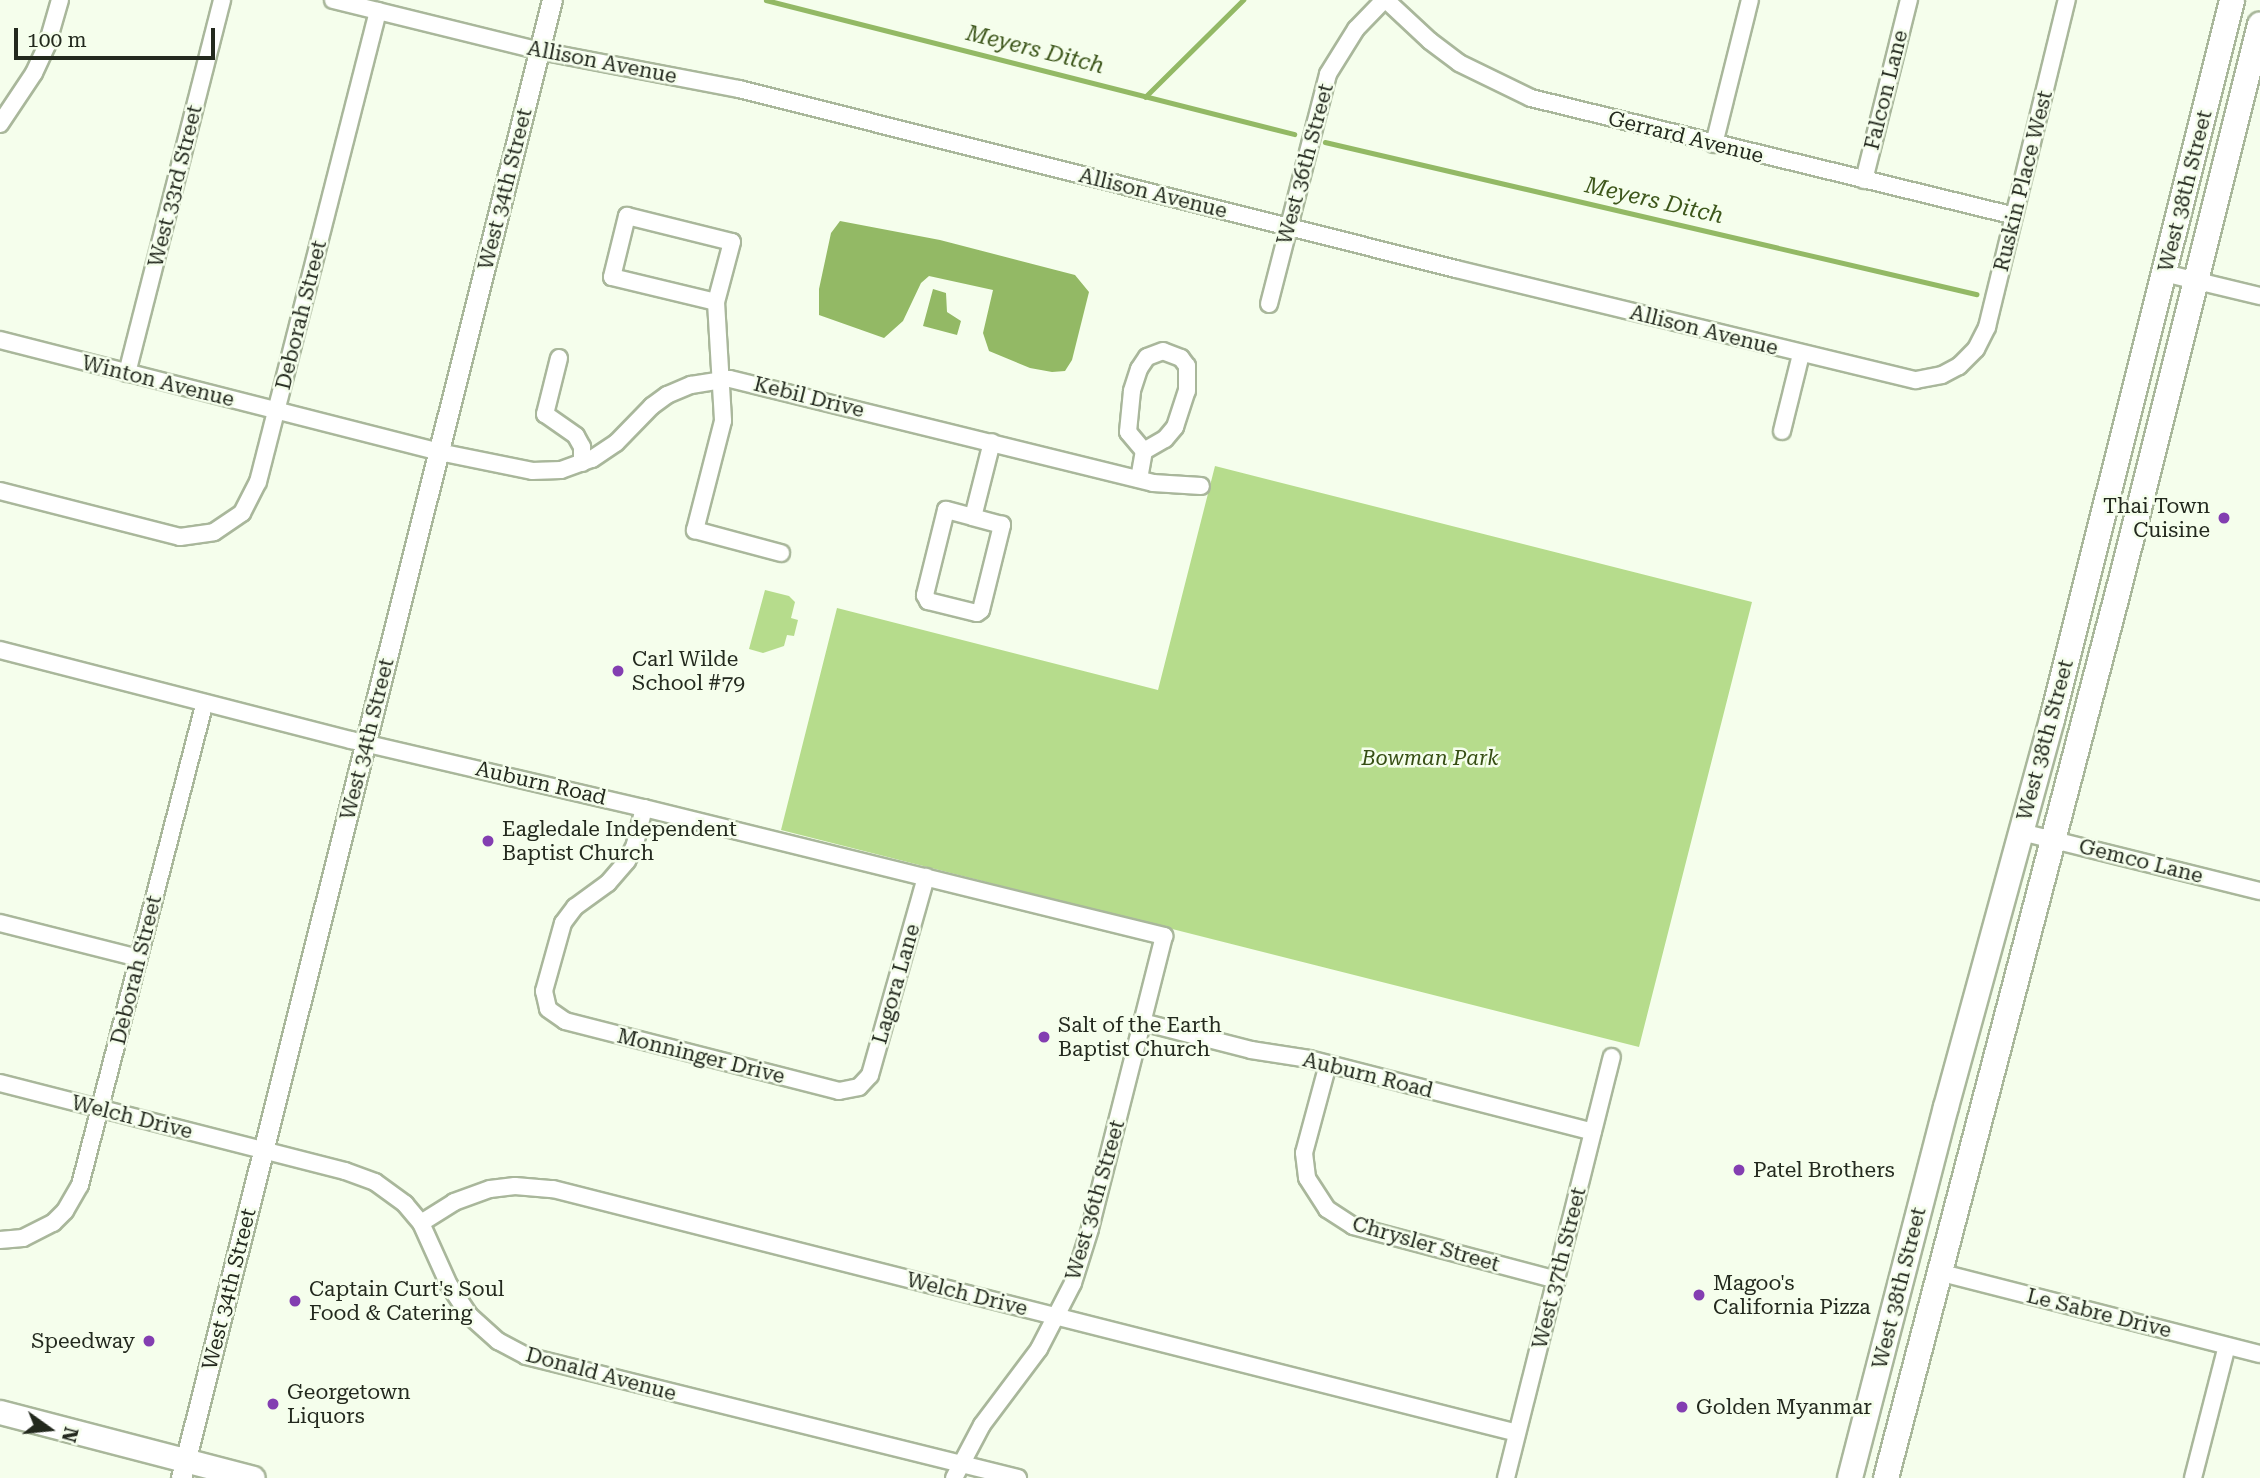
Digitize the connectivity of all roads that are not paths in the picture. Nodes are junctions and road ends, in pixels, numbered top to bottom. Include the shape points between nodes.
1 (60, 0) edge
2 (222, 0) edge
3 (333, 0) edge
4 (552, 0) edge
5 (1385, 0) edge
6 (1750, 0) edge
7 (1909, 0) edge
8 (2067, 0) edge
9 (2232, 0) edge
10 (378, 12) junction
11 (2260, 24) edge
12 (540, 51) junction
13 (0, 124) edge
14 (1714, 144) junction
15 (1864, 180) junction
16 (2014, 216) junction
17 (1288, 227) junction
18 (2164, 273) junction
19 (2197, 280) junction
20 (2260, 296) edge
21 (716, 302) junction
22 (1269, 304) dead end
23 (0, 340) edge
24 (1801, 354) junction
25 (559, 358) dead end
26 (1968, 358) joint
27 (127, 373) junction
28 (721, 380) junction
29 (276, 411) junction
30 (1782, 431) dead end
31 (992, 442) junction
32 (439, 452) junction
33 (1144, 452) junction
34 (582, 463) junction
35 (1139, 479) junction
36 (1201, 486) dead end
37 (0, 491) edge
38 (973, 517) junction
39 (781, 552) dead end
40 (0, 650) edge
41 (205, 702) junction
42 (366, 743) junction
43 (644, 808) junction
44 (2021, 832) junction
45 (2053, 839) junction
46 (926, 877) junction
47 (2260, 891) edge
48 (0, 923) edge
49 (1164, 936) joint
50 (138, 958) junction
51 (1142, 1022) junction
52 (1612, 1057) dead end
53 (1328, 1064) junction
54 (0, 1083) edge
55 (859, 1087) joint
56 (1946, 1107) junction
57 (100, 1109) junction
58 (1593, 1132) junction
59 (264, 1151) junction
60 (421, 1223) junction
61 (0, 1240) edge
62 (1938, 1272) junction
63 (1557, 1280) junction
64 (1057, 1317) junction
65 (2227, 1346) junction
66 (2260, 1353) edge
67 (0, 1412) edge
68 (1517, 1433) junction
69 (1859, 1445) junction
70 (184, 1470) edge
71 (957, 1471) edge
72 (253, 1478) edge
73 (1018, 1478) edge
74 (1506, 1478) edge
75 (1850, 1478) edge
76 (1868, 1478) edge
77 (1886, 1478) edge
78 (2193, 1478) edge

1 - 13 street via 34,73
2 - 27 street, West 33rd Street
3 - 10 street, Allison Avenue
4 - 12 street, West 34th Street
5 - 14 street, Gerrard Avenue via 1439,49 1508,89 1561,107
5 - 17 street, West 36th Street via 1356,29 1328,74
6 - 14 street
7 - 15 street, Falcon Lane
8 - 16 street, Ruskin Place West
9 - 18 main road, West 38th Street
10 - 12 street, Allison Avenue
10 - 29 street, Deborah Street
11 - 19 main road, West 38th Street
12 - 17 street, Allison Avenue via 738,89
12 - 32 street, West 34th Street
14 - 15 street, Gerrard Avenue
15 - 16 street, Gerrard Avenue
16 - 26 street, Ruskin Place West via 1987,327
17 - 22 street, West 36th Street
17 - 24 street, Allison Avenue
18 - 19 street
18 - 44 main road, West 38th Street
19 - 20 street
19 - 45 main road, West 38th Street
21 - 21 street via 732,242 627,216 612,277
21 - 28 street
23 - 27 street, Winton Avenue
24 - 26 street, Allison Avenue via 1916,380 1948,373
24 - 30 street
25 - 34 street via 545,414 576,436
27 - 29 street, Winton Avenue
28 - 31 street, Kebil Drive via 749,382
28 - 34 street, Kebil Drive via 667,395 613,446
28 - 39 street via 723,421 695,530
29 - 32 street, Winton Avenue
29 - 37 street, Deborah Street via 255,493 233,521 214,533 191,537 144,528
31 - 35 street, Kebil Drive
31 - 38 street
32 - 34 street, Kebil Drive via 532,471
32 - 42 street, West 34th Street
33 - 33 street via 1175,427 1187,391 1187,366 1181,358 1163,351 1147,357 1132,391 1128,432
33 - 35 street
35 - 36 street, Kebil Drive
38 - 38 street via 946,510 925,595 928,601 977,613 982,610 1002,525
40 - 41 street, Auburn Road
41 - 42 street, Auburn Road
41 - 50 street, Deborah Street
42 - 43 street, Auburn Road
42 - 59 street, West 34th Street
43 - 46 street, Auburn Road
43 - 55 street, Monninger Drive via 627,861 608,883 575,907 561,928 544,991 548,1009 565,1021 839,1091
44 - 45 street, Gemco Lane
44 - 56 main road, West 38th Street
45 - 47 street, Gemco Lane
45 - 62 main road, West 38th Street
46 - 49 street, Auburn Road
46 - 55 street, Lagora Lane via 870,1075
48 - 50 street
49 - 51 street, West 36th Street
50 - 57 street, Deborah Street
51 - 53 street, Auburn Road
51 - 64 street, West 36th Street via 1082,1259
52 - 58 street, West 37th Street
53 - 58 street, Auburn Road
53 - 63 street, Chrysler Street via 1304,1153 1310,1184 1327,1209 1353,1226
54 - 57 street, Welch Drive
56 - 62 main road via 1942,1177 1924,1259 1928,1268
56 - 69 main road, West 38th Street
57 - 59 street, Welch Drive
57 - 61 street, Deborah Street via 77,1191 65,1211 47,1227 23,1238
58 - 63 street, West 37th Street
59 - 60 street, Donald Avenue via 363,1177 391,1192
59 - 70 street, West 34th Street
60 - 64 street, Welch Drive via 478,1193 502,1187 541,1187
60 - 71 street, Donald Avenue via 462,1306 483,1329 515,1351
62 - 65 street, Le Sabre Drive
62 - 77 main road, West 38th Street
63 - 68 street, West 37th Street
64 - 68 street, Welch Drive
64 - 71 street, West 36th Street via 982,1425
65 - 66 street, Le Sabre Drive
65 - 78 street
67 - 70 main road
68 - 74 street, West 37th Street
69 - 75 main road, West 38th Street
69 - 76 main road via 1869,1456
70 - 72 main road
71 - 73 street, Donald Avenue

